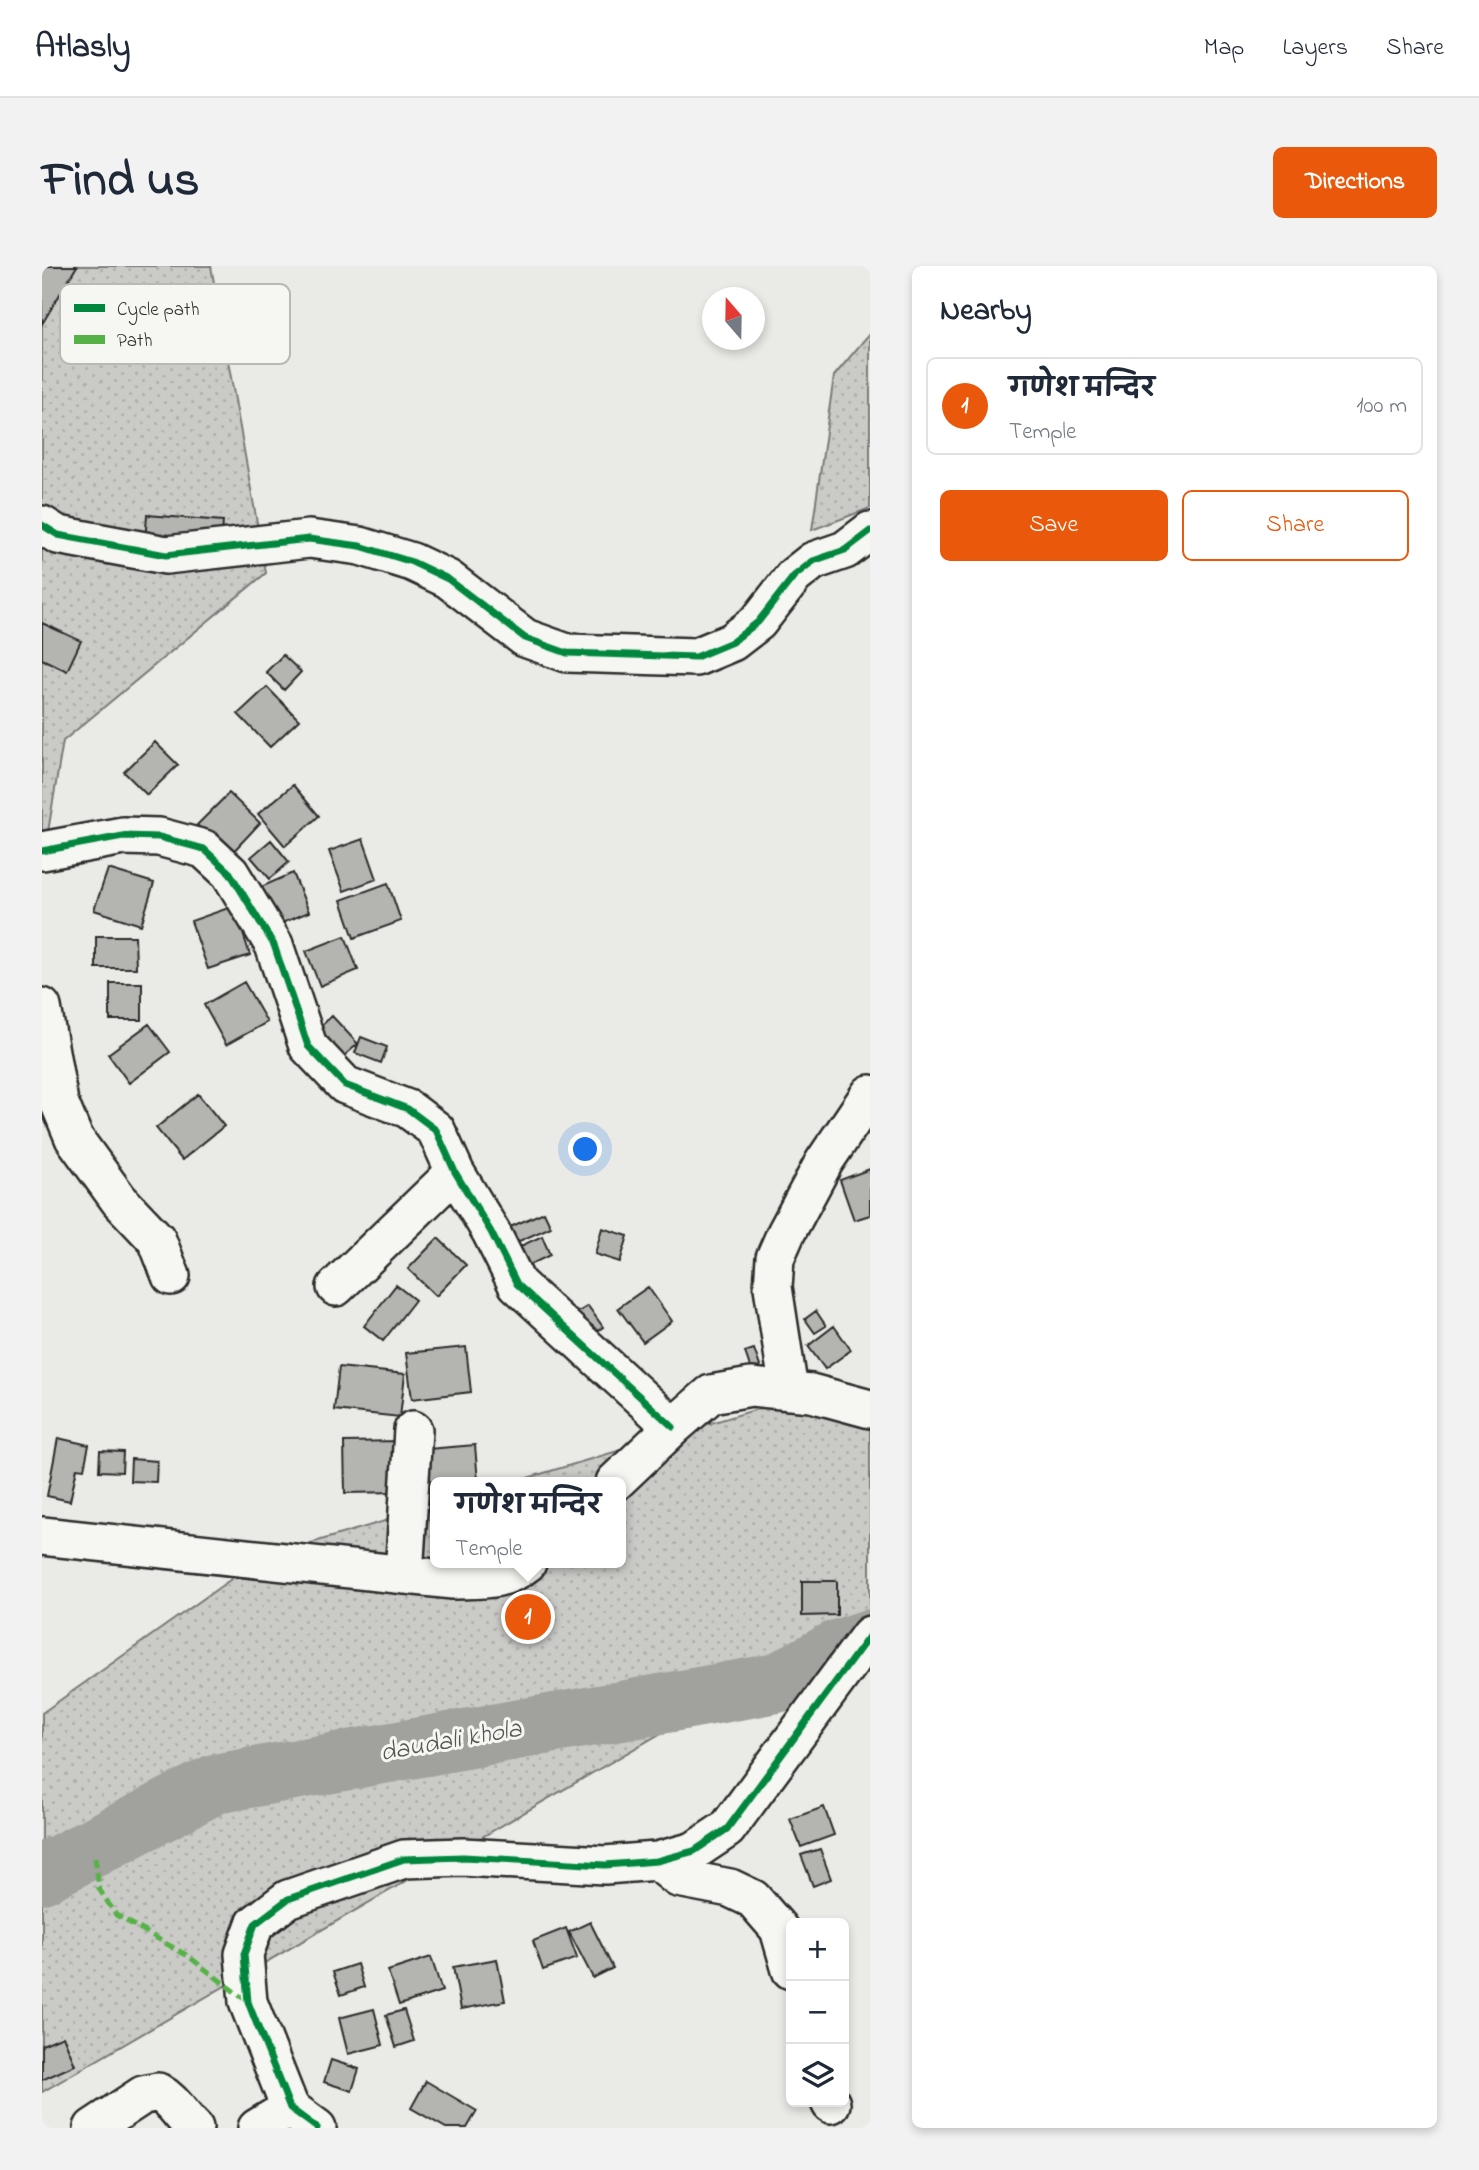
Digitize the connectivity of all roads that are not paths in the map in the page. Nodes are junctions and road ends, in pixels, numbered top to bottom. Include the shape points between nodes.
1 (42, 525) edge
2 (870, 531) edge
3 (42, 851) edge
4 (42, 1007) edge
5 (870, 1094) edge
6 (456, 1172) junction
7 (171, 1276) dead end
8 (336, 1287) dead end
9 (789, 1391) junction
10 (870, 1409) edge
11 (673, 1427) junction
12 (413, 1430) dead end
13 (620, 1477) edge
14 (42, 1536) edge
15 (520, 1568) edge
16 (404, 1575) junction
17 (864, 1652) edge
18 (657, 1861) junction
19 (786, 1953) edge
20 (303, 2118) edge
21 (93, 2128) edge
22 (194, 2128) edge
23 (257, 2128) edge

1 - 2 street via 58,535 166,555 309,539 360,546 448,579 525,638 567,653 696,657 732,642 758,622 794,576 813,561 845,550
3 - 6 street via 123,836 159,837 204,849 230,873 274,945 308,1046 345,1085 408,1109 436,1130
4 - 7 street via 60,1102 74,1138 119,1200 157,1240
5 - 9 street via 824,1162 775,1258 773,1287
6 - 8 street
6 - 11 street via 517,1284
9 - 10 street
9 - 11 street via 751,1387 711,1394
11 - 13 street
12 - 16 street
14 - 16 street
15 - 16 street via 492,1579
17 - 18 street via 727,1829 694,1851
18 - 19 street via 678,1878 730,1888 753,1899 779,1929
18 - 20 street via 605,1865 463,1857 404,1859 288,1899 255,1924 244,1954 248,2001
20 - 23 street
21 - 22 street via 143,2095 158,2092 169,2098

